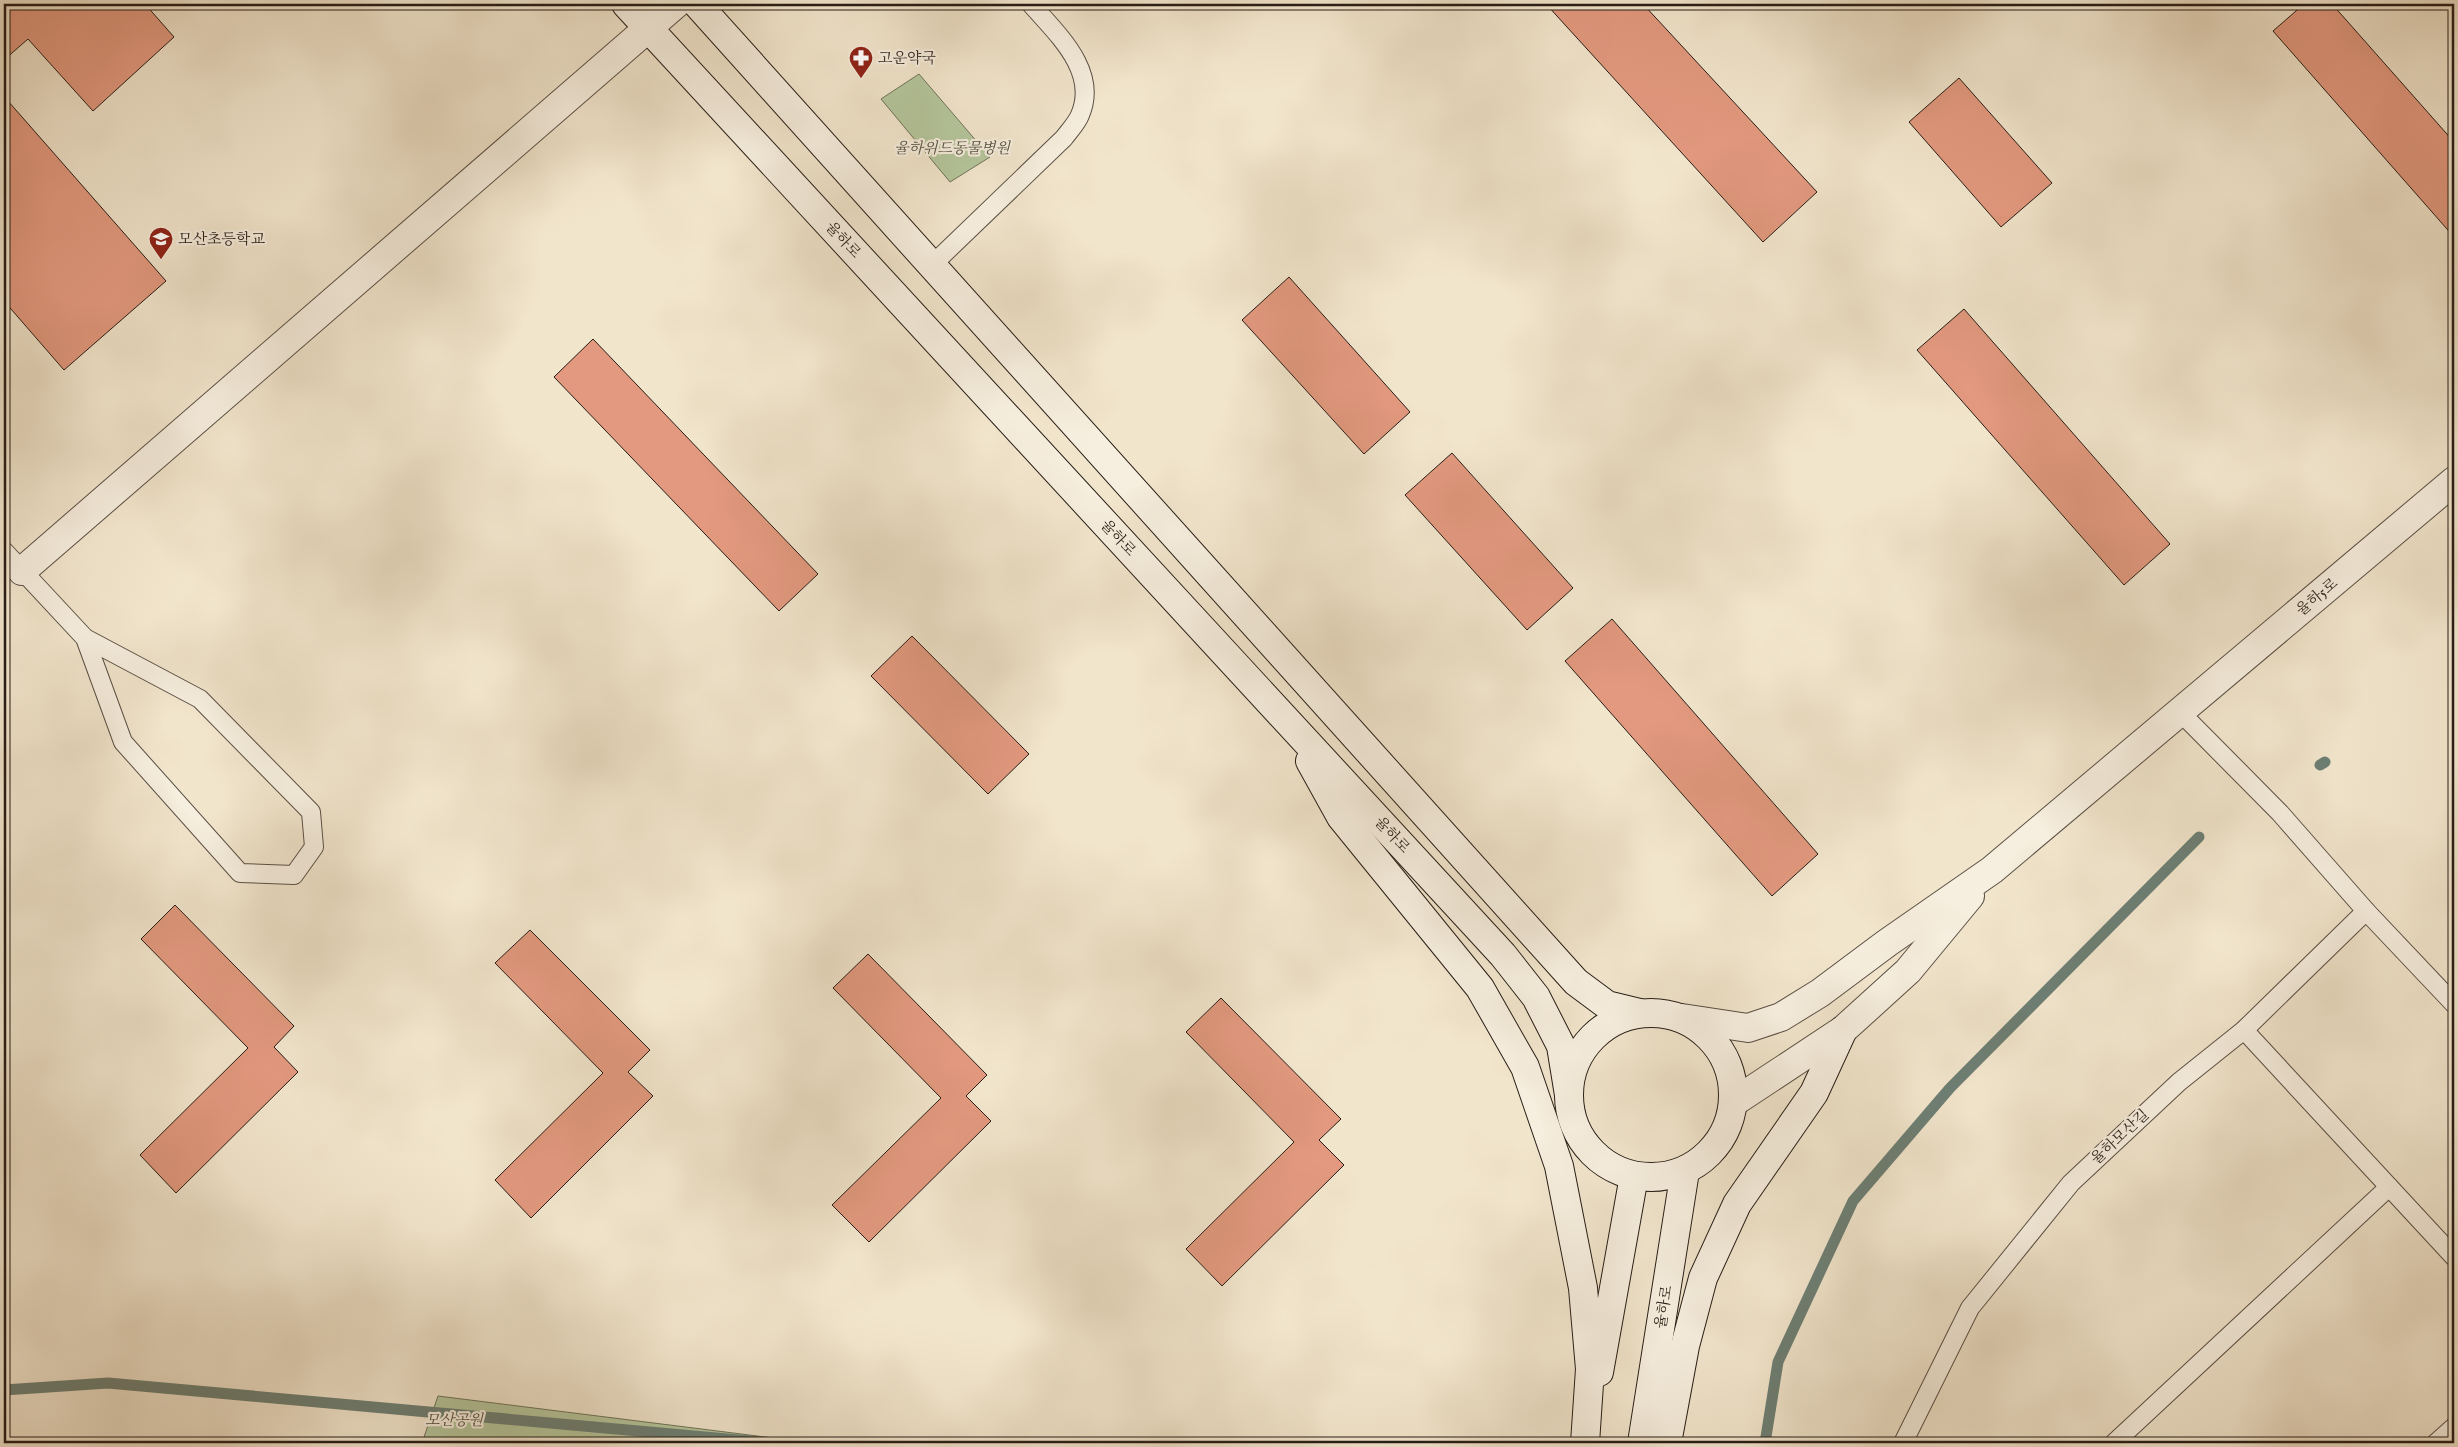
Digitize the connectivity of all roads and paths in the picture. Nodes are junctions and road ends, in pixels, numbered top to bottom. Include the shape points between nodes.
1 (626, 4) edge
2 (676, 4) edge
3 (697, 4) edge
4 (1031, 4) edge
5 (648, 28) junction
6 (932, 265) junction
7 (2454, 482) edge
8 (4, 551) edge
9 (22, 571) junction
10 (85, 638) junction
11 (2181, 713) junction
12 (1290, 724) junction
13 (1992, 870) junction
14 (2366, 911) junction
15 (2454, 1004) edge
16 (1640, 1013) junction
17 (1682, 1018) junction
18 (1843, 1030) junction
19 (2244, 1030) junction
20 (1568, 1095) junction
21 (1734, 1102) junction
22 (1685, 1171) junction
23 (1634, 1176) junction
24 (2389, 1187) junction
25 (2454, 1257) edge
26 (2454, 1427) edge
27 (1586, 1443) edge
28 (1642, 1443) edge
29 (1667, 1443) edge
30 (1904, 1443) edge
31 (2114, 1443) edge
32 (2436, 1443) edge

1 - 5 main road, 율하로
2 - 5 main road
3 - 6 main road
4 - 6 lane via 1067,44 1080,66 1085,91 1080,116 1064,138
5 - 9 main road
5 - 12 main road, 율하로
6 - 16 main road via 1576,982 1607,1005
7 - 11 main road, 율하5로
8 - 9 lane
9 - 10 lane
10 - 10 lane via 122,742 240,873 294,875 314,847 311,812 200,699
11 - 13 main road, 율하5로
11 - 14 lane via 2280,813
12 - 20 main road, 율하로 via 1503,955 1536,997 1561,1046
12 - 27 main road via 1340,817 1480,988 1525,1067 1560,1166 1583,1288 1590,1369
13 - 17 main road via 1820,993 1781,1017 1748,1028
13 - 18 main road via 1908,972
14 - 15 lane
14 - 19 lane, 율하모산길
16 - 17 main road via 1661,1012
16 - 20 main road via 1612,1022 1589,1040 1574,1066
17 - 21 main road via 1704,1031 1722,1051 1732,1075
18 - 21 main road
18 - 29 main road via 1814,1093 1737,1204 1704,1278 1685,1346
19 - 24 lane
19 - 30 lane, 율하모산길 via 2180,1082 2071,1183 1970,1308
20 - 23 main road via 1574,1124 1588,1150 1609,1167
21 - 22 main road via 1727,1130 1709,1154
22 - 23 main road via 1660,1178
22 - 28 main road, 율하로
23 - 27 main road
24 - 25 lane
24 - 31 lane
26 - 32 lane

